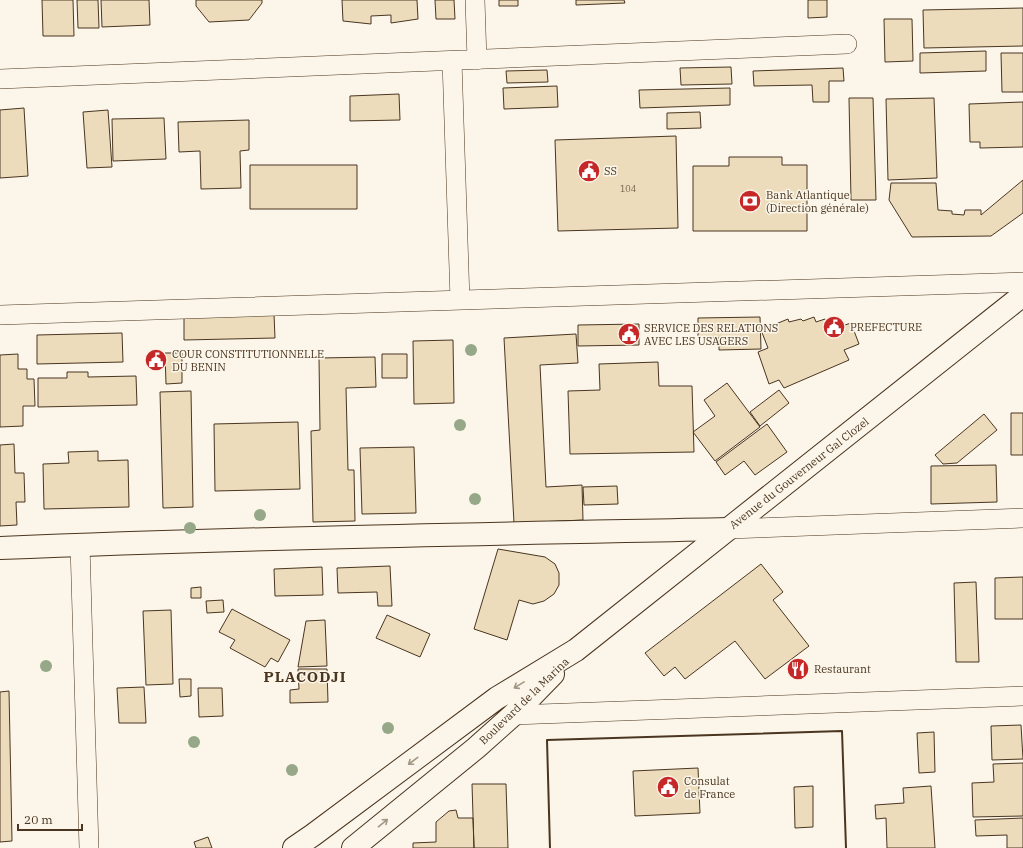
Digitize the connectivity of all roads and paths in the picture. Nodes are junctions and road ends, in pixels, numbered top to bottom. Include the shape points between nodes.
1 (475, 0) edge
2 (847, 44) dead end
3 (477, 60) junction
4 (452, 61) junction
5 (0, 79) edge
6 (1023, 282) edge
7 (1023, 295) edge
8 (460, 300) junction
9 (0, 315) edge
10 (1023, 518) edge
11 (728, 529) junction
12 (80, 545) junction
13 (0, 548) edge
14 (576, 650) junction
15 (1023, 696) edge
16 (513, 715) junction
17 (89, 848) edge
18 (294, 848) edge
19 (353, 848) edge

1 - 3 street
2 - 3 street
3 - 4 street
4 - 5 street
4 - 8 street
6 - 8 street
7 - 11 main road, Avenue du Gouverneur Gal Clozel
8 - 9 street
10 - 11 street
11 - 12 main road
11 - 14 main road, Avenue du Gouverneur Gal Clozel
12 - 13 main road
12 - 17 street
14 - 16 main road, Boulevard de la Marina
14 -> 18 main road, Boulevard de la Marina via 497,698
15 - 16 street
19 -> 16 main road, Boulevard de la Marina

